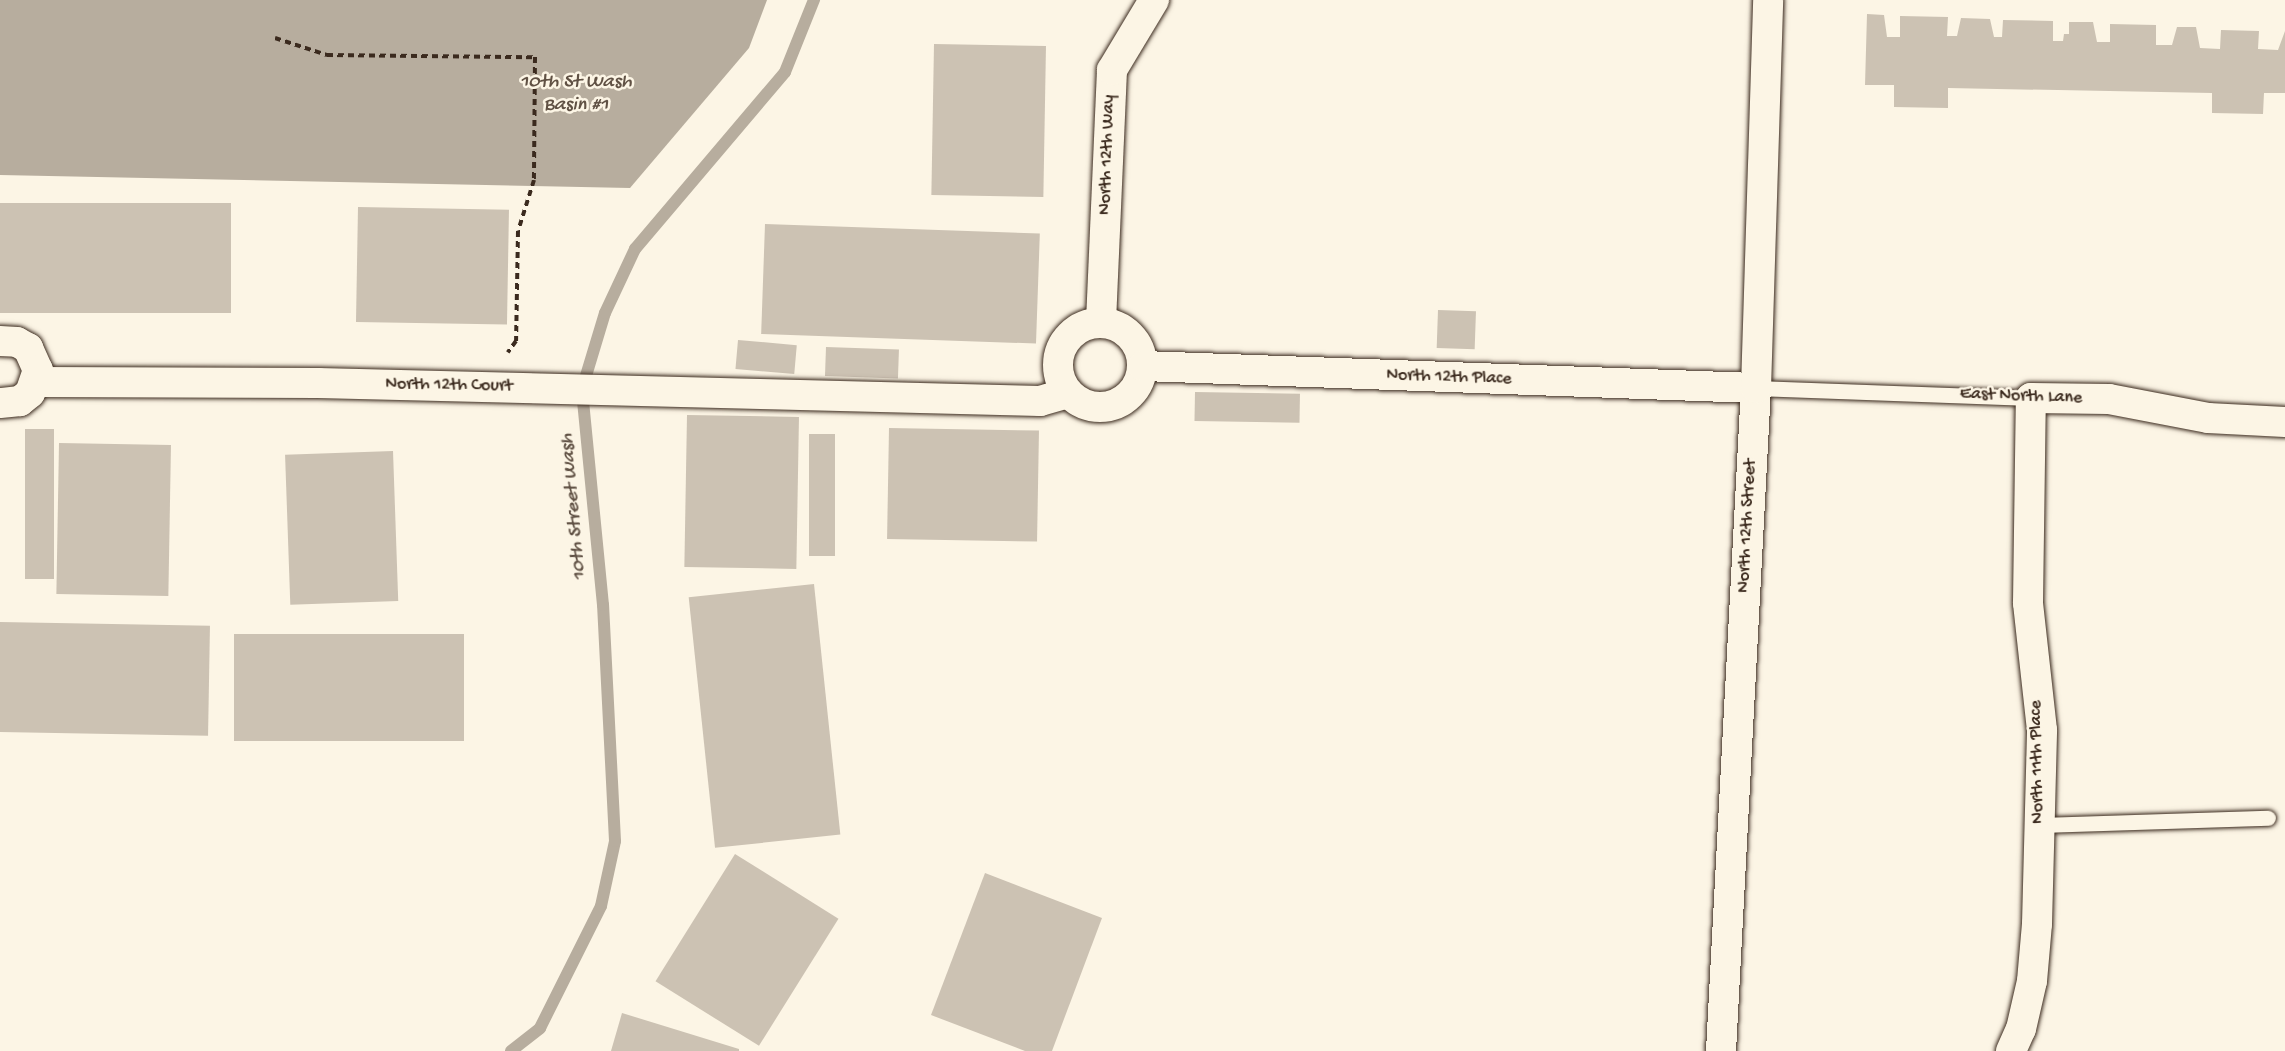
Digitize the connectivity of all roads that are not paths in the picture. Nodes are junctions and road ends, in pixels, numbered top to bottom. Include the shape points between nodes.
1 (1154, 0) edge
2 (1768, 0) edge
3 (1101, 322) junction
4 (0, 341) edge
5 (1143, 366) junction
6 (37, 382) junction
7 (1756, 388) junction
8 (1068, 393) junction
9 (2031, 399) junction
10 (0, 403) edge
11 (2285, 422) edge
12 (2268, 818) dead end
13 (2040, 825) junction
14 (1721, 1051) edge
15 (2011, 1051) edge

1 - 3 street, North 12th Way via 1112,70
2 - 7 street, North 12th Street
3 - 5 street via 1115,325 1131,336
3 - 8 street via 1075,330 1064,341 1057,367
4 - 6 street via 17,342 28,348 39,370
5 - 7 street, North 12th Place
5 - 8 street via 1132,392 1108,407 1080,402
6 - 8 street, North 12th Court via 494,387 1040,401
6 - 10 street via 20,400
7 - 9 lane, East North Lane
7 - 14 street, North 12th Street
9 - 11 street, East North Lane via 2109,399 2208,418
9 - 13 street, North 11th Place via 2028,603 2042,730
12 - 13 lane
13 - 15 street, North 11th Place via 2032,981

